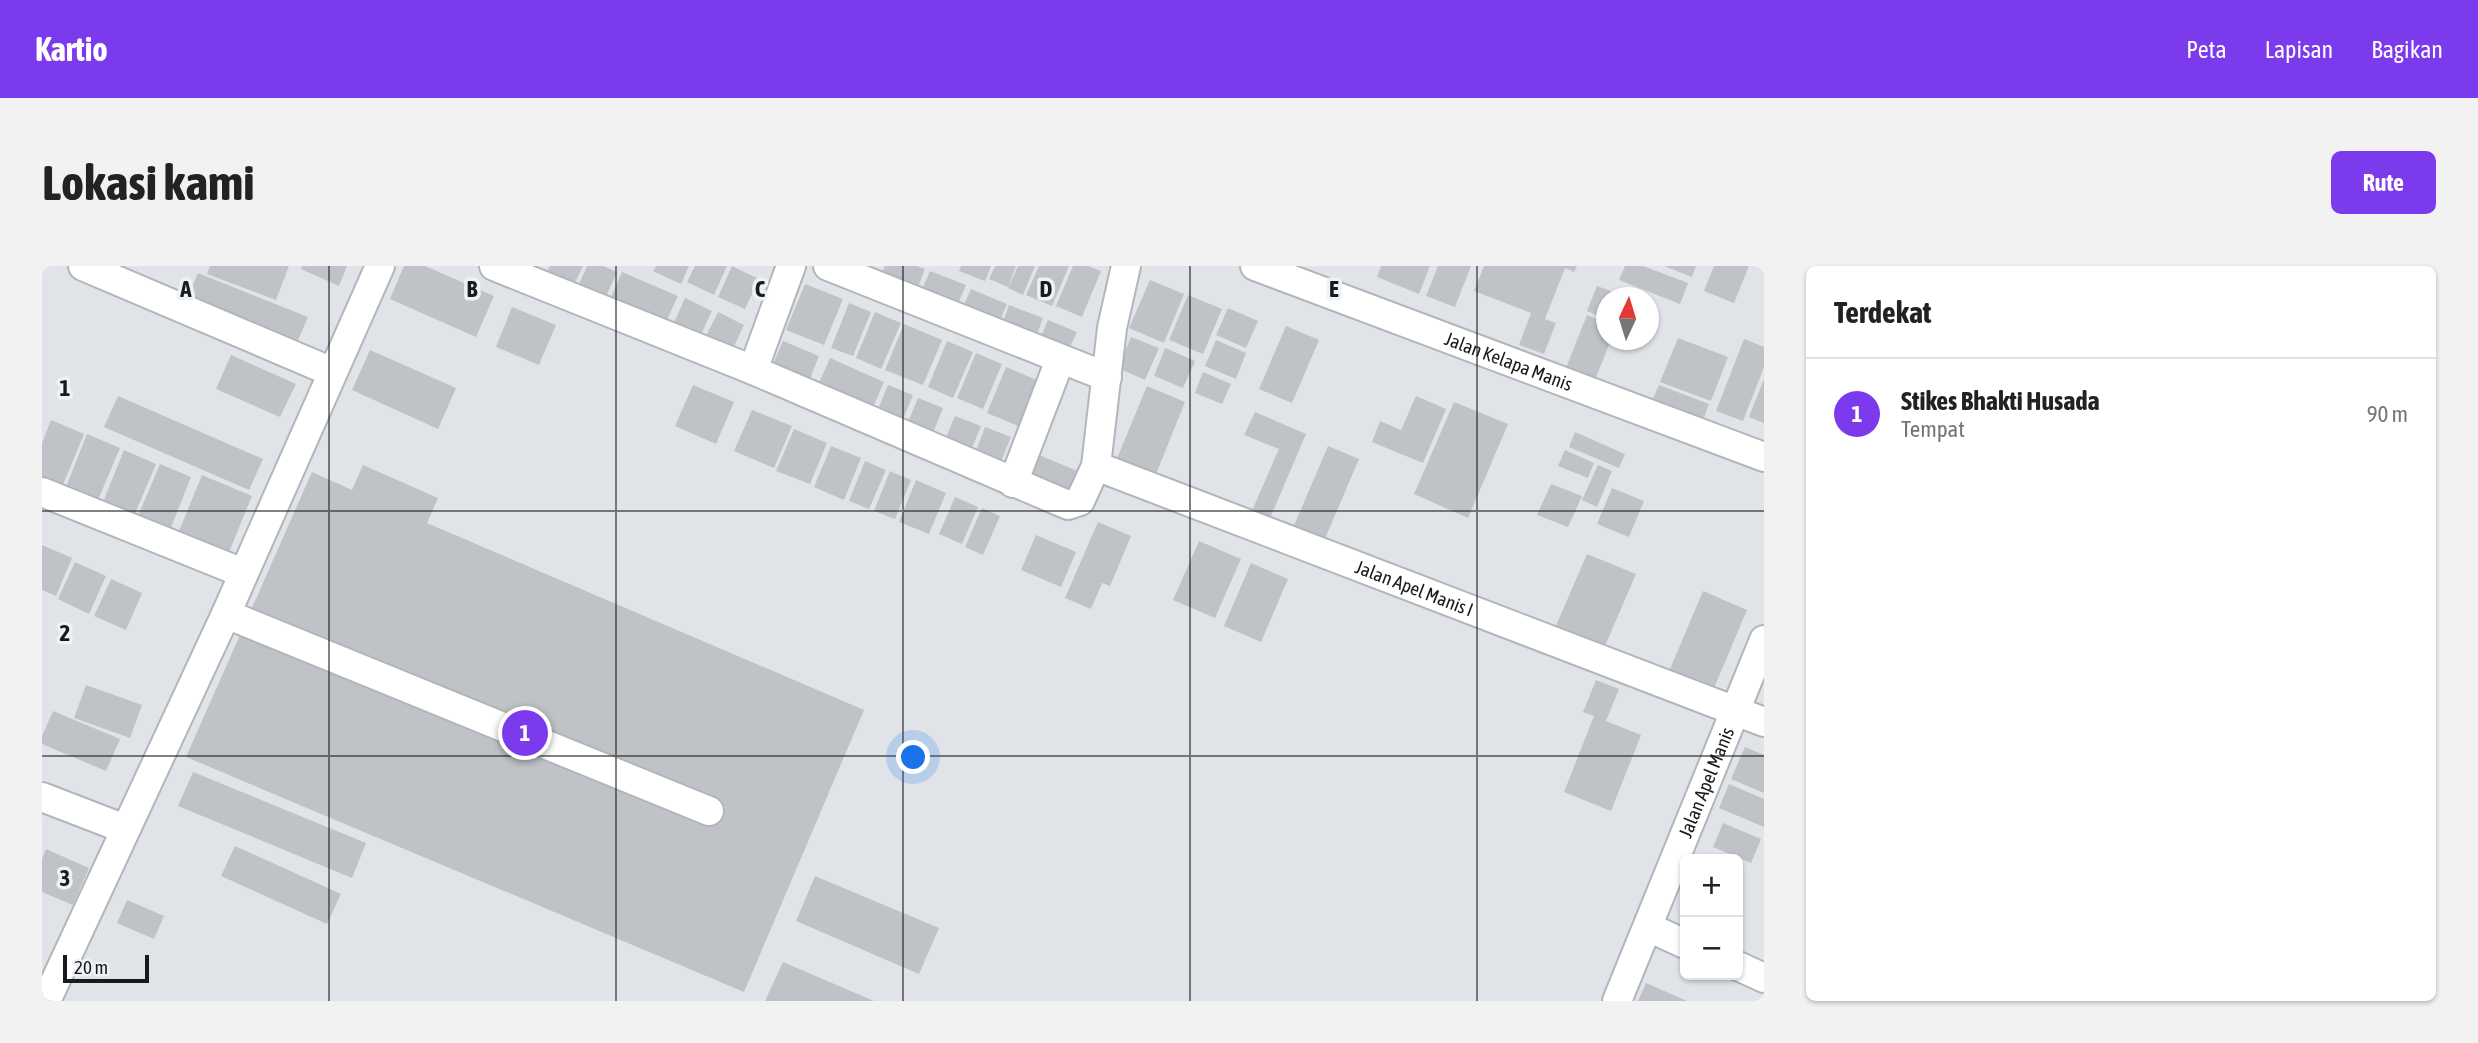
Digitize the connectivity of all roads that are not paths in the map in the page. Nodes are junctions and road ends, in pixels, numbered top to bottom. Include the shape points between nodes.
1 (83, 266) edge
2 (380, 266) edge
3 (494, 266) edge
4 (791, 266) edge
5 (828, 266) edge
6 (1126, 266) edge
7 (1255, 266) edge
8 (535, 274) edge
9 (1060, 360) junction
10 (753, 370) junction
11 (332, 372) junction
12 (1107, 377) junction
13 (1764, 457) edge
14 (1096, 466) junction
15 (1013, 483) junction
16 (42, 492) edge
17 (243, 573) junction
18 (226, 614) junction
19 (1764, 640) edge
20 (1734, 711) junction
21 (1764, 722) edge
22 (42, 797) edge
23 (709, 811) dead end
24 (125, 829) junction
25 (1648, 927) junction
26 (1680, 942) edge
27 (1743, 969) edge
28 (1764, 978) edge
29 (46, 1001) edge
30 (1617, 1001) edge

1 - 11 street
2 - 11 street
3 - 8 street
4 - 10 street
5 - 9 street
6 - 12 street
7 - 13 street, Jalan Kelapa Manis
8 - 10 street
9 - 12 street
9 - 15 street
10 - 15 street
11 - 17 street
12 - 14 street
14 - 15 street via 1080,501 1074,504 1048,499
14 - 20 street, Jalan Apel Manis I
16 - 17 street
17 - 18 street
18 - 23 street
18 - 24 street
19 - 20 street, Jalan Apel Manis
20 - 21 street, Jalan Apel Manis I
20 - 25 street, Jalan Apel Manis
22 - 24 street
24 - 29 street
25 - 26 street
25 - 30 street, Jalan Apel Manis
27 - 28 street

